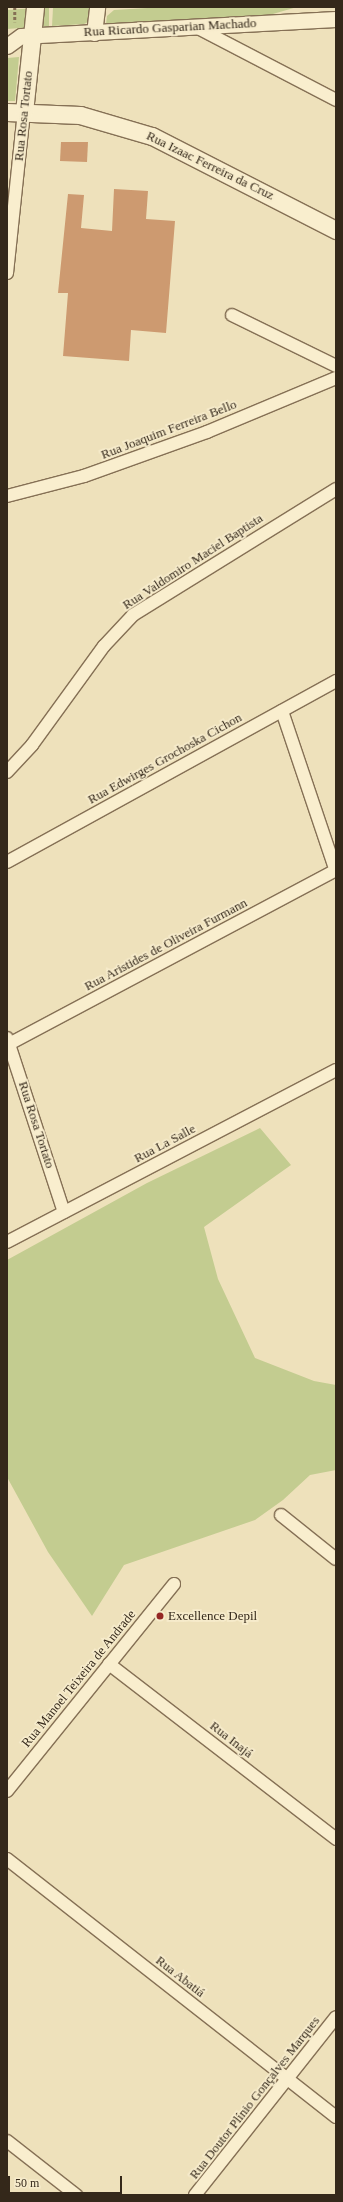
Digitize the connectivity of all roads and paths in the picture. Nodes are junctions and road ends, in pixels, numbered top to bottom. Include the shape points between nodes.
1 (35, 7) edge
2 (97, 7) edge
3 (336, 19) edge
4 (196, 27) junction
5 (94, 33) junction
6 (32, 36) junction
7 (7, 46) edge
8 (336, 100) edge
9 (7, 112) edge
10 (24, 112) junction
11 (336, 230) edge
12 (7, 273) edge
13 (232, 315) dead end
14 (336, 366) edge
15 (336, 378) edge
16 (336, 489) edge
17 (7, 496) edge
18 (336, 681) edge
19 (282, 711) junction
20 (7, 772) edge
21 (7, 862) edge
22 (336, 870) edge
23 (8, 1041) edge
24 (336, 1070) edge
25 (64, 1212) junction
26 (7, 1242) edge
27 (281, 1514) dead end
28 (336, 1559) edge
29 (174, 1584) dead end
30 (109, 1664) junction
31 (7, 1791) edge
32 (336, 1839) edge
33 (7, 1859) edge
34 (336, 2017) edge
35 (287, 2079) junction
36 (336, 2117) edge
37 (7, 2141) edge
38 (76, 2195) edge
39 (195, 2195) edge

1 - 6 main road, Rua Rosa Tortato
2 - 5 street
3 - 4 street, Rua Ricardo Gasparian Machado
4 - 5 street, Rua Ricardo Gasparian Machado
4 - 8 street
5 - 6 street, Rua Ricardo Gasparian Machado
6 - 7 street, Rua Ricardo Gasparian Machado via 21,36
6 - 10 main road, Rua Rosa Tortato
9 - 10 main road, Rua Izaac Ferreira da Cruz
10 - 11 main road, Rua Izaac Ferreira da Cruz via 80,115 152,136
10 - 12 street, Rua Rosa Tortato
13 - 14 street
15 - 17 street, Rua Joaquim Ferreira Bello via 193,437 84,476
16 - 20 street, Rua Valdomiro Maciel Baptista via 133,615 104,646 32,745
18 - 19 street, Rua Edwirges Grochoska Cichon
19 - 21 street, Rua Edwirges Grochoska Cichon
19 - 22 street
22 - 23 street, Rua Aristides de Oliveira Furmann
23 - 25 street, Rua Rosa Tortato
24 - 25 street, Rua La Salle
25 - 26 street, Rua La Salle
27 - 28 street
29 - 30 street, Rua Manoel Teixeira de Andrade
30 - 31 street, Rua Manoel Teixeira de Andrade
30 - 32 street, Rua Inajá
33 - 35 street, Rua Abatiá
34 - 35 street, Rua Doutor Plínio Gonçalves Marques
35 - 36 street, Rua Abatiá
35 - 39 street, Rua Doutor Plínio Gonçalves Marques
37 - 38 street

